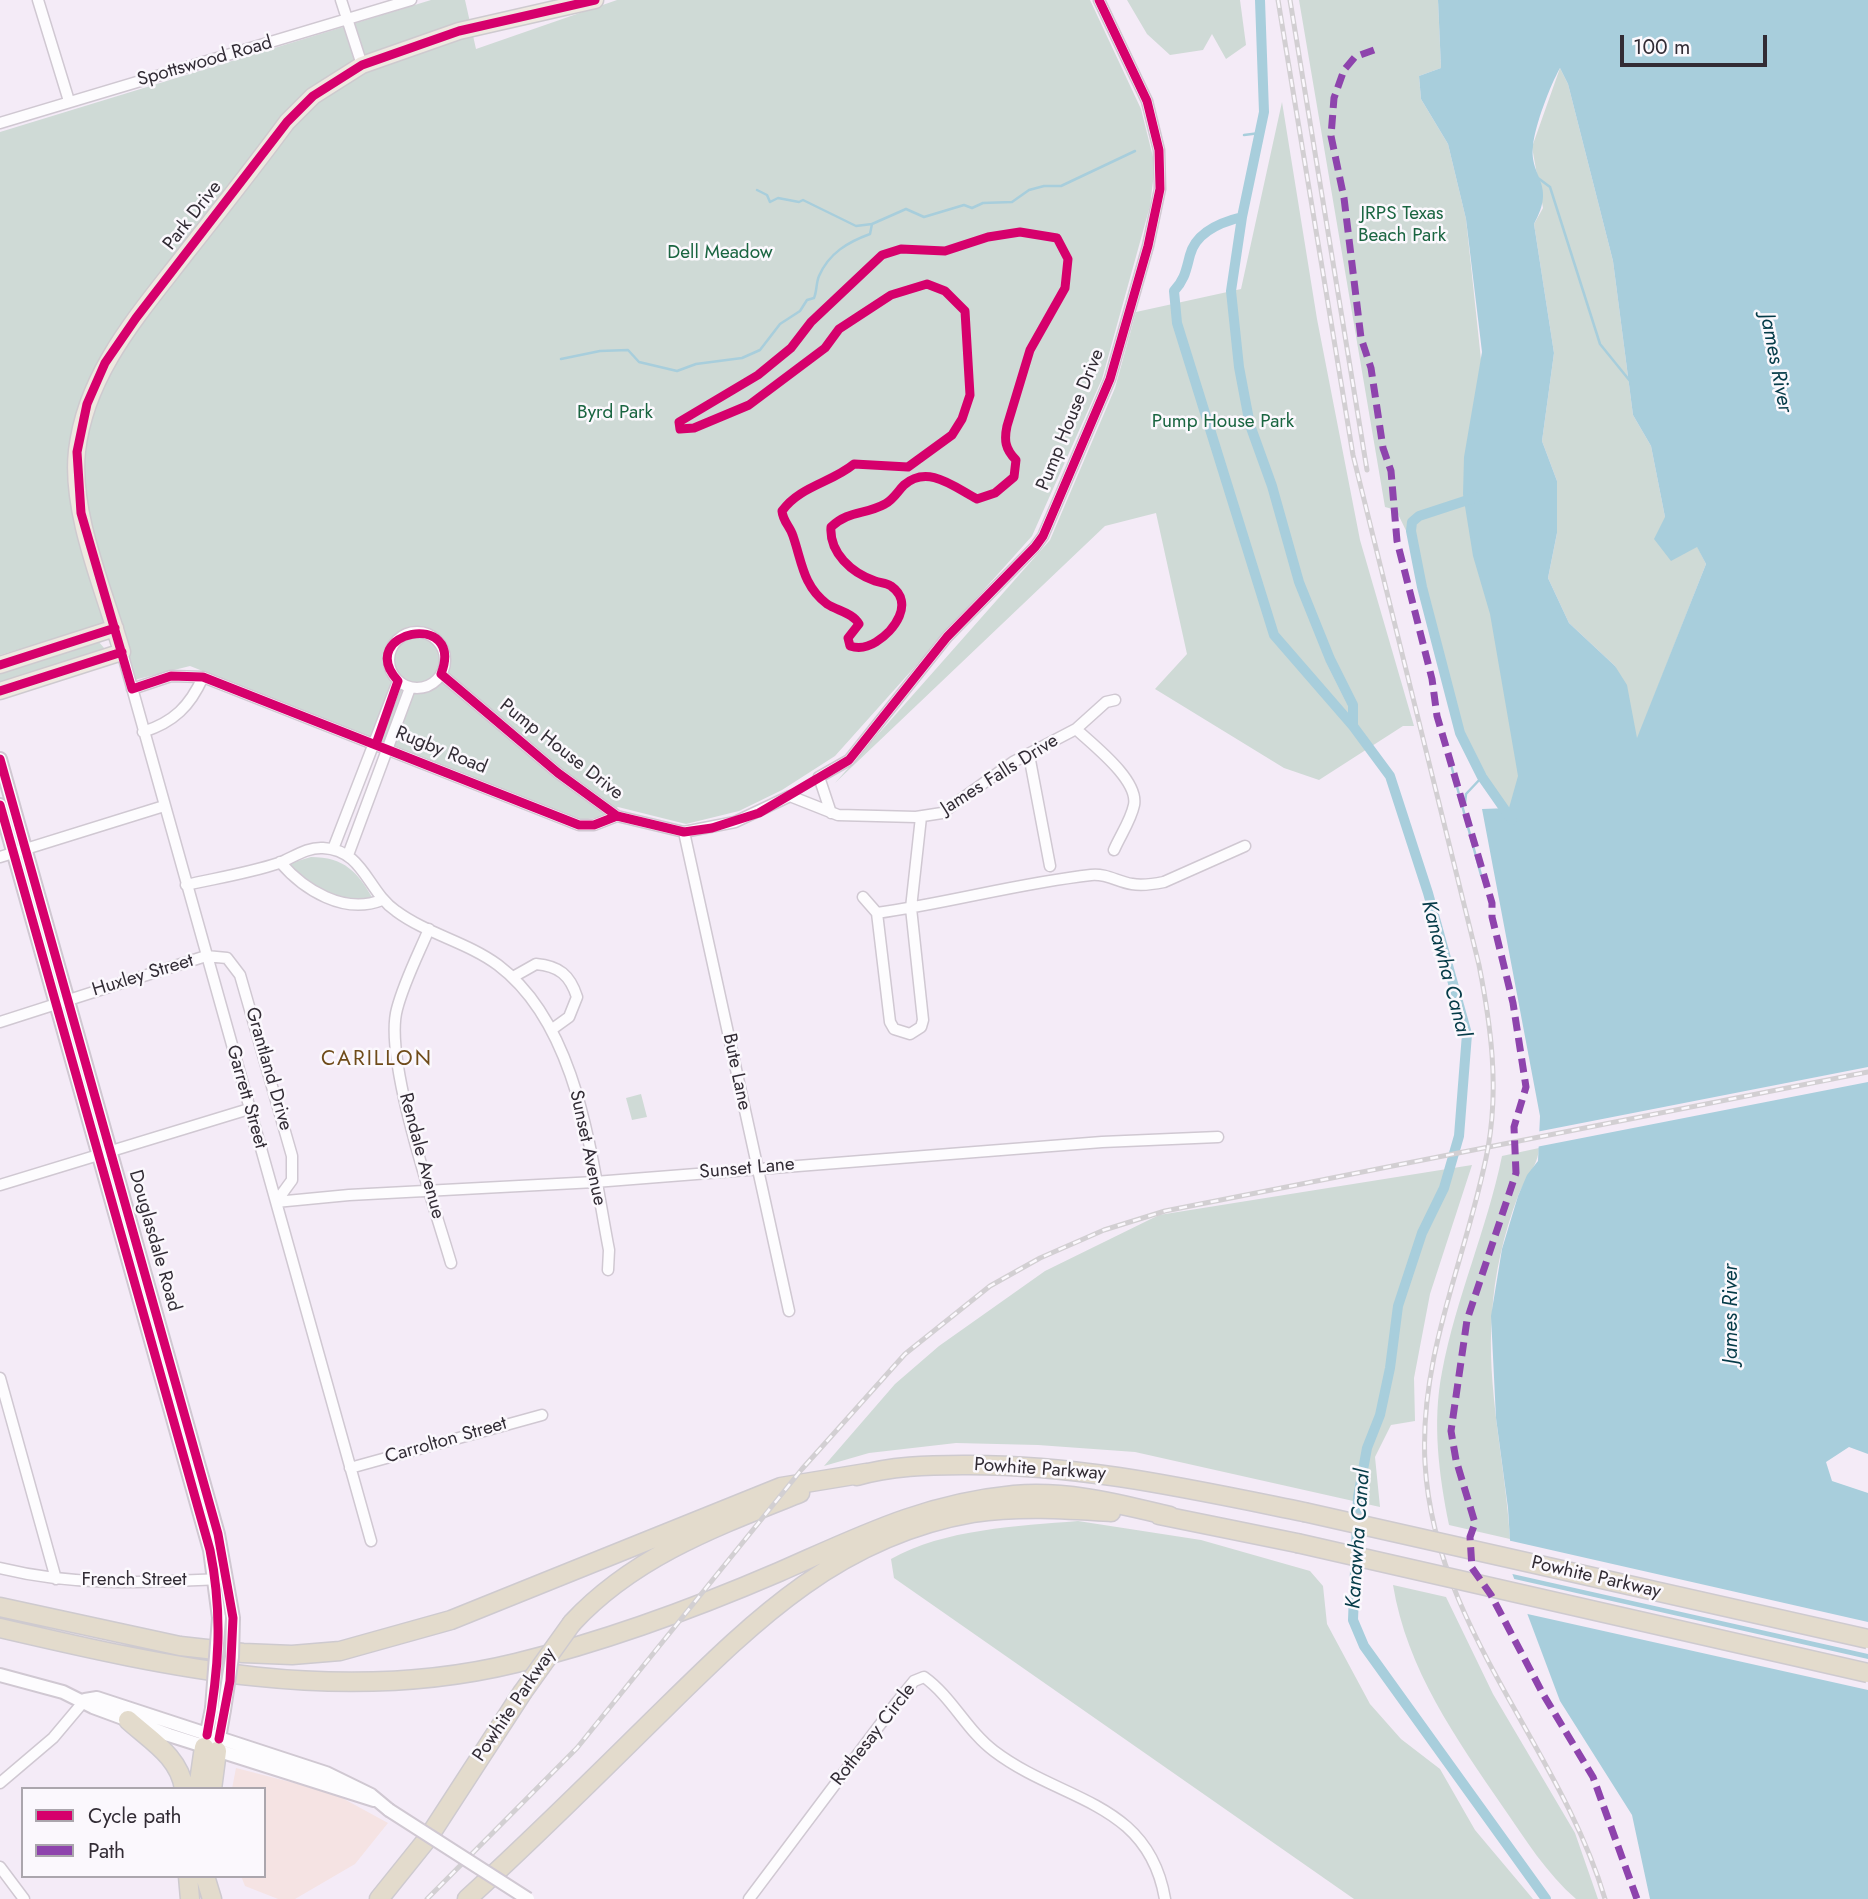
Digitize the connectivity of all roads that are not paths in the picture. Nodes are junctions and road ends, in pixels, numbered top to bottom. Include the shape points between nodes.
1 (38, 0) edge
2 (341, 0) edge
3 (411, 0) edge
4 (596, 0) edge
5 (1099, 0) edge
6 (348, 21) junction
7 (362, 65) junction
8 (69, 101) junction
9 (0, 123) edge
10 (115, 628) junction
11 (122, 652) junction
12 (0, 665) edge
13 (441, 674) junction
14 (203, 677) junction
15 (398, 681) junction
16 (410, 688) junction
17 (132, 689) junction
18 (0, 691) edge
19 (1115, 701) dead end
20 (1076, 729) junction
21 (143, 732) junction
22 (376, 744) junction
23 (390, 749) junction
24 (1029, 755) junction
25 (0, 759) edge
26 (790, 796) joint
27 (0, 805) edge
28 (164, 806) junction
29 (831, 813) junction
30 (617, 816) junction
31 (921, 817) junction
32 (684, 832) junction
33 (1245, 846) dead end
34 (333, 849) junction
35 (1114, 850) dead end
36 (20, 851) junction
37 (348, 855) junction
38 (0, 857) edge
39 (280, 862) junction
40 (1050, 866) dead end
41 (186, 885) junction
42 (863, 897) dead end
43 (382, 900) junction
44 (911, 908) junction
45 (877, 913) junction
46 (429, 929) junction
47 (206, 956) junction
48 (513, 977) junction
49 (62, 1001) junction
50 (0, 1022) edge
51 (551, 1030) junction
52 (249, 1109) junction
53 (1217, 1138) dead end
54 (104, 1153) junction
55 (757, 1168) junction
56 (595, 1182) junction
57 (0, 1185) edge
58 (430, 1191) junction
59 (276, 1202) junction
60 (451, 1263) dead end
61 (608, 1270) dead end
62 (789, 1311) dead end
63 (0, 1378) edge
64 (542, 1415) dead end
65 (350, 1468) junction
66 (866, 1473) junction
67 (1170, 1516) junction
68 (370, 1541) dead end
69 (0, 1568) edge
70 (56, 1579) junction
71 (222, 1579) junction
72 (0, 1607) edge
73 (0, 1629) edge
74 (1868, 1639) edge
75 (1868, 1673) edge
76 (0, 1675) edge
77 (85, 1700) junction
78 (218, 1709) junction
79 (128, 1720) junction
80 (212, 1743) junction
81 (0, 1783) edge
82 (183, 1787) edge
83 (199, 1787) edge
84 (212, 1787) edge
85 (0, 1867) edge
86 (188, 1878) edge
87 (206, 1878) edge
88 (396, 1880) junction
89 (24, 1899) edge
90 (190, 1899) edge
91 (212, 1899) edge
92 (372, 1899) edge
93 (379, 1899) edge
94 (467, 1899) edge
95 (528, 1899) edge
96 (749, 1899) edge
97 (1165, 1899) edge

1 - 8 street
2 - 6 street
3 - 6 street, Spottswood Road
4 - 7 main road, Park Drive via 459,30
5 - 29 street, Pump House Drive via 1147,101 1161,172 1148,246 1110,379 1035,547 947,637 849,760 819,777
6 - 7 street
6 - 8 street, Spottswood Road
7 - 10 main road, Park Drive via 313,96 287,122 136,318 105,363 87,404 77,452 81,513
8 - 9 street, Spottswood Road
10 - 11 main road, Park Drive
10 - 12 main road
11 - 17 street, Garrett Street
11 - 18 main road
13 - 15 street via 443,649 432,636 415,632 399,638 390,652 390,669
13 - 16 street via 426,687
13 - 30 street, Pump House Drive via 558,774
14 - 17 street, Rugby Road via 171,676
14 - 21 street via 191,703 177,716
14 - 22 street, Rugby Road
15 - 16 street
15 - 22 street
16 - 23 street
17 - 21 street, Garrett Street
19 - 20 street, James Falls Drive via 1106,702
20 - 24 street, James Falls Drive
20 - 35 street via 1126,778 1134,793
21 - 28 street, Garrett Street
22 - 23 street, Rugby Road
22 - 34 street
23 - 30 street, Rugby Road via 579,825
23 - 37 street
24 - 31 street, James Falls Drive via 953,807
24 - 40 street
25 - 36 street, Douglasdale Road
26 - 29 street, James Falls Drive
26 - 32 street, Pump House Drive via 735,822
27 - 36 street, Douglasdale Road
28 - 36 street
28 - 41 street, Garrett Street
29 - 31 street, James Falls Drive
30 - 32 street, Pump House Drive
31 - 44 street
32 - 55 street, Bute Lane
33 - 44 street via 1152,885 1095,874
34 - 37 street, Sunset Avenue
34 - 39 street, Sunset Avenue via 310,849
36 - 38 street
36 - 49 street, Douglasdale Road
37 - 43 street, Sunset Avenue via 364,870
39 - 41 street, Sunset Avenue
39 - 43 street via 300,883 336,901
41 - 47 street, Garrett Street
42 - 45 street
43 - 46 street, Sunset Avenue
44 - 45 street
44 - 45 street via 923,1020 910,1034 894,1029 890,1021
46 - 48 street, Sunset Avenue via 480,954
46 - 58 street, Rendale Avenue via 397,1009 394,1033 399,1074
47 - 49 street, Huxley Street
47 - 52 street, Garrett Street
47 - 59 street, Grantland Drive via 227,958 235,964 262,1046 294,1168 292,1180
48 - 51 street, Sunset Avenue
48 - 51 street via 536,964 565,973 577,997 569,1017
49 - 50 street, Huxley Street
49 - 54 street, Douglasdale Road
51 - 56 street, Sunset Avenue via 576,1090
52 - 54 street
52 - 59 street, Garrett Street
53 - 55 street, Sunset Lane
54 - 57 street
54 - 71 street, Douglasdale Road via 218,1534
55 - 56 street, Sunset Lane
55 - 62 street, Bute Lane
56 - 58 street, Sunset Lane
56 - 61 street, Sunset Avenue
58 - 59 street, Sunset Lane
58 - 60 street, Rendale Avenue
59 - 65 street, Garrett Street
63 - 70 street
64 - 65 street, Carrolton Street
65 - 68 street, Garrett Street
66 - 72 highway via 781,1487 451,1619 340,1651 292,1655 180,1646
66 - 74 highway, Powhite Parkway, bridge via 938,1465 1046,1466 1117,1475 1304,1512
66 - 88 highway, Powhite Parkway, bridge via 802,1492 705,1531 662,1552 595,1598 522,1693
67 - 73 highway via 1087,1497 1054,1495 1017,1495 931,1510 849,1538 780,1572 645,1626 512,1664 427,1679 297,1683 164,1664
67 - 75 highway, Powhite Parkway, bridge
67 - 94 highway, Powhite Parkway via 1019,1508 972,1513 896,1536 838,1563 806,1581 751,1625
69 - 70 street, French Street
70 - 71 street, French Street via 106,1584
71 - 78 street, Douglasdale Road, bridge
71 - 78 street, Douglasdale Road, bridge via 233,1618 232,1657
76 - 77 street
77 - 79 street
77 - 80 street via 97,1698
77 - 81 street via 53,1738
78 - 80 street, Douglasdale Road
79 - 80 street
79 - 82 highway via 170,1757
80 - 83 highway
80 - 84 highway
80 - 95 street, bridge via 374,1800
85 - 89 street
86 - 90 highway
87 - 91 highway
88 - 92 highway
88 - 93 highway, Powhite Parkway
96 - 97 street, Rothesay Circle via 897,1702 924,1677 994,1751 1107,1812 1131,1830 1160,1871

